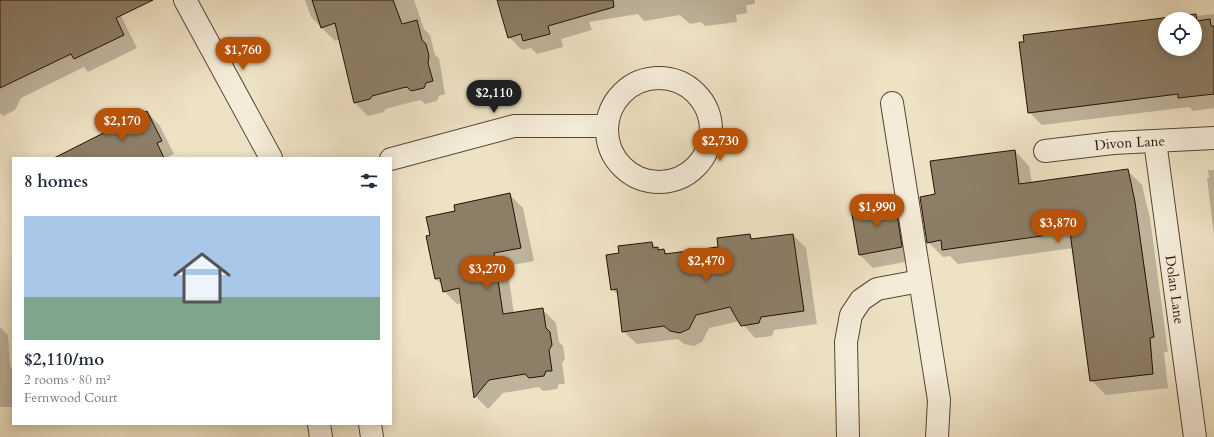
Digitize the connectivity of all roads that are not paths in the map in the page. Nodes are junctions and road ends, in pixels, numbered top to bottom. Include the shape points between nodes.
1 (185, 0) edge
2 (892, 102) dead end
3 (606, 126) junction
4 (1214, 138) edge
5 (1156, 142) junction
6 (1045, 151) dead end
7 (270, 157) edge
8 (392, 159) edge
9 (920, 281) junction
10 (319, 425) edge
11 (370, 425) edge
12 (321, 437) edge
13 (372, 437) edge
14 (848, 437) edge
15 (937, 437) edge
16 (1196, 437) edge

1 - 7 street
2 - 9 street
3 - 3 street via 608,146 618,164 634,177 654,183 674,181 693,171 705,154 711,135 709,114 699,96 683,83 663,77 643,80 624,90 612,106
3 - 8 street via 514,126
4 - 5 street, Divon Lane
5 - 6 street, Divon Lane via 1113,143
5 - 16 street, Dolan Lane
9 - 14 street via 877,289 861,300 851,315 846,342
9 - 15 street via 939,400
10 - 12 street
11 - 13 street

